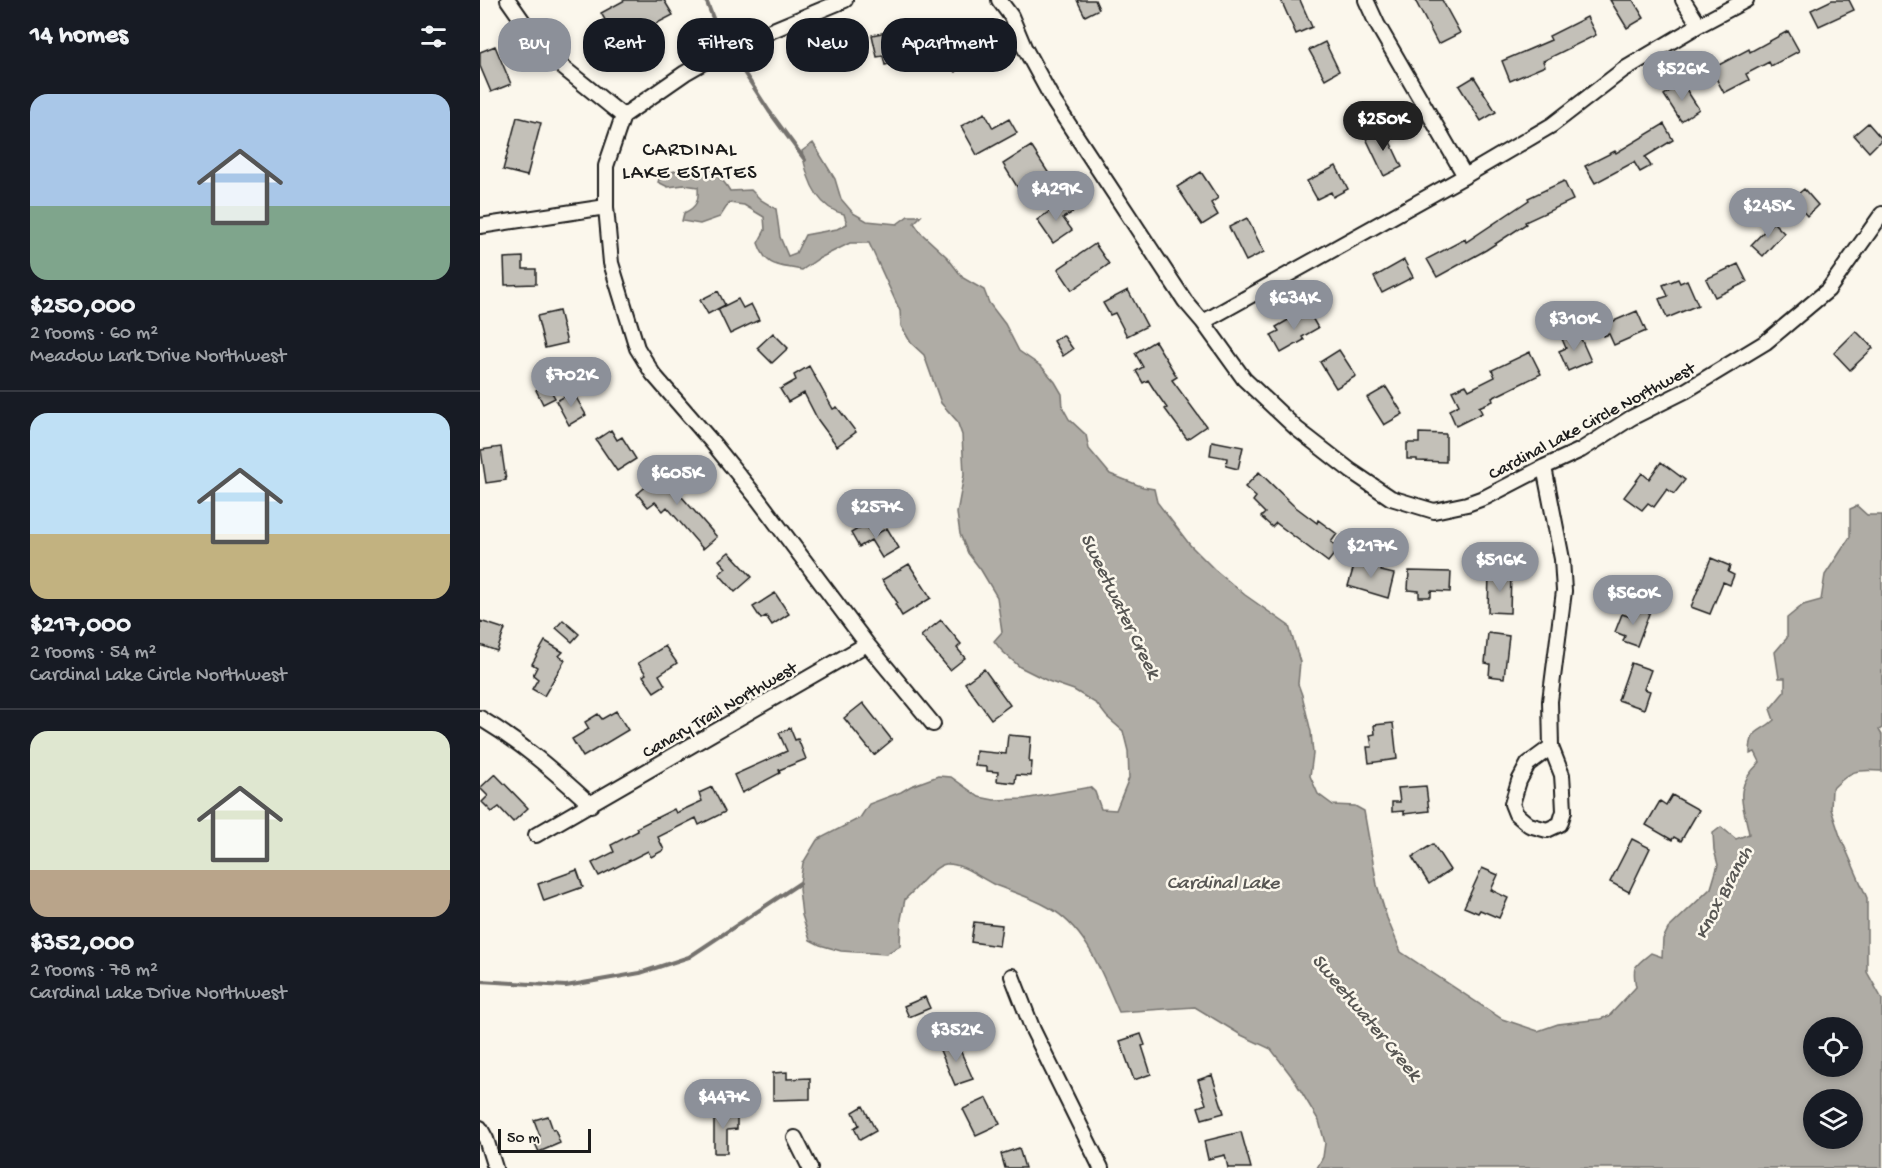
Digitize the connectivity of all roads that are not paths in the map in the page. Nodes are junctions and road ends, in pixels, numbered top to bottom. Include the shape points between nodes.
1 (508, 0) edge
2 (845, 0) edge
3 (999, 0) edge
4 (1366, 0) edge
5 (1683, 0) edge
6 (1746, 0) edge
7 (1699, 25) junction
8 (623, 116) junction
9 (1465, 176) junction
10 (606, 207) junction
11 (1882, 214) edge
12 (480, 226) edge
13 (1203, 322) junction
14 (1544, 467) junction
15 (867, 644) junction
16 (480, 718) edge
17 (933, 724) dead end
18 (1551, 747) junction
19 (591, 805) junction
20 (536, 835) dead end
21 (1012, 976) dead end
22 (480, 1128) edge
23 (795, 1137) dead end
24 (495, 1168) edge
25 (810, 1168) edge
26 (1101, 1168) edge

1 - 8 street via 545,53
2 - 8 street via 725,50
3 - 13 street, Cardinal Lake Circle Northwest via 1054,102 1185,301
4 - 9 street
5 - 7 street
6 - 7 street
7 - 9 street via 1623,70 1552,125
8 - 10 street via 606,166
9 - 13 street
10 - 12 street
10 - 15 street via 610,263 637,348 653,374 758,499
11 - 14 street, Cardinal Lake Circle Northwest via 1828,290 1766,342 1581,450
13 - 14 street, Cardinal Lake Circle Northwest via 1244,379 1282,415 1391,498 1434,511 1486,497
14 - 18 street via 1562,559 1563,591 1550,701
15 - 17 street
15 - 19 street, Canary Trail Northwest
16 - 19 street via 549,766
18 - 18 street via 1528,764 1512,804 1516,814 1529,825 1547,830 1560,824 1564,811 1562,775
19 - 20 street, Canary Trail Northwest
21 - 26 street via 1033,1030
22 - 24 street
23 - 25 street

